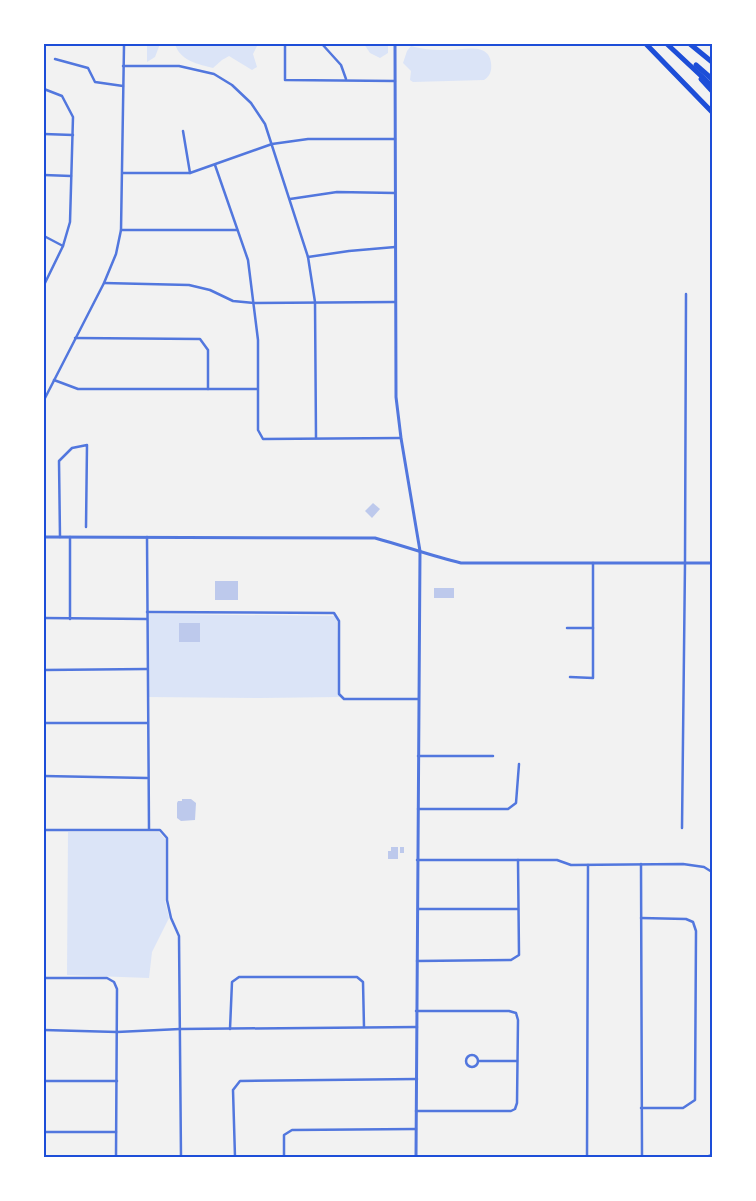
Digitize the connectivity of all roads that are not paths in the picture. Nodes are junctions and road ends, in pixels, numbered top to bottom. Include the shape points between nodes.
1 (285, 44) edge
2 (322, 44) edge
3 (395, 44) edge
4 (646, 44) edge
5 (667, 44) edge
6 (690, 44) edge
7 (124, 46) dead end
8 (682, 57) junction
9 (55, 59) dead end
10 (712, 62) edge
11 (123, 66) junction
12 (698, 72) junction
13 (712, 79) edge
14 (347, 80) junction
15 (394, 81) junction
16 (123, 86) junction
17 (712, 86) edge
18 (44, 89) edge
19 (712, 91) edge
20 (712, 112) edge
21 (183, 131) dead end
22 (44, 134) edge
23 (73, 135) junction
24 (395, 139) junction
25 (272, 144) junction
26 (215, 165) junction
27 (123, 172) junction
28 (190, 173) junction
29 (44, 176) edge
30 (71, 176) junction
31 (395, 193) junction
32 (290, 199) junction
33 (121, 230) junction
34 (237, 230) junction
35 (44, 236) edge
36 (64, 246) junction
37 (395, 247) junction
38 (308, 257) junction
39 (104, 283) junction
40 (44, 284) edge
41 (686, 294) dead end
42 (315, 302) junction
43 (395, 302) junction
44 (254, 303) junction
45 (75, 338) junction
46 (54, 380) junction
47 (208, 389) junction
48 (258, 389) junction
49 (44, 400) edge
50 (316, 438) junction
51 (401, 438) junction
52 (86, 527) dead end
53 (44, 537) edge
54 (60, 537) junction
55 (70, 537) junction
56 (147, 537) junction
57 (420, 550) junction
58 (592, 563) junction
59 (685, 563) junction
60 (712, 563) edge
61 (147, 612) junction
62 (44, 618) edge
63 (70, 619) junction
64 (147, 619) junction
65 (567, 628) dead end
66 (592, 628) junction
67 (147, 669) junction
68 (44, 670) edge
69 (570, 677) dead end
70 (418, 699) junction
71 (148, 723) junction
72 (44, 724) edge
73 (418, 756) junction
74 (493, 756) dead end
75 (519, 764) dead end
76 (44, 776) edge
77 (148, 778) junction
78 (418, 809) junction
79 (682, 828) dead end
80 (149, 829) junction
81 (44, 830) edge
82 (417, 860) junction
83 (518, 860) junction
84 (641, 864) junction
85 (588, 865) junction
86 (712, 872) edge
87 (518, 909) junction
88 (416, 910) junction
89 (641, 918) junction
90 (416, 961) junction
91 (44, 978) edge
92 (416, 1011) junction
93 (364, 1027) junction
94 (416, 1027) junction
95 (180, 1029) junction
96 (230, 1029) junction
97 (44, 1030) edge
98 (117, 1032) junction
99 (478, 1061) junction
100 (517, 1061) junction
101 (417, 1079) junction
102 (44, 1081) edge
103 (118, 1081) junction
104 (641, 1108) junction
105 (416, 1111) junction
106 (416, 1129) junction
107 (44, 1132) edge
108 (116, 1132) junction
109 (712, 1155) edge
110 (116, 1157) edge
111 (181, 1157) edge
112 (234, 1157) edge
113 (284, 1157) edge
114 (416, 1157) edge
115 (588, 1157) edge
116 (642, 1157) edge
117 (706, 1157) edge

1 - 14 street via 286,80
2 - 14 street via 341,65
3 - 15 street
4 - 20 highway
5 - 8 highway
6 - 10 highway
7 - 11 street
8 - 12 highway
8 - 13 highway
9 - 16 street via 88,68 95,82
11 - 16 street
11 - 25 street via 179,66 214,74 251,103 265,124
12 - 17 highway
12 - 19 highway
14 - 15 street
15 - 24 street
16 - 27 street
18 - 23 street via 62,96 73,117
21 - 28 street
22 - 23 street
23 - 30 street
24 - 25 street via 308,139
24 - 31 street
25 - 26 street
25 - 32 street
26 - 28 street
26 - 34 street
27 - 28 street
27 - 33 street
29 - 30 street
30 - 36 street via 70,222
31 - 32 street via 337,192
31 - 37 street
32 - 38 street
33 - 34 street
33 - 39 street via 116,254
34 - 44 street via 248,260
35 - 36 street
36 - 40 street
37 - 38 street
37 - 43 street
38 - 42 street
39 - 44 street via 188,285 210,290 233,301
39 - 45 street
41 - 59 street
42 - 43 street
42 - 44 street
42 - 50 street
43 - 51 street via 395,373
44 - 48 street
45 - 46 street
45 - 47 street via 200,339 208,350
46 - 47 street via 78,389
46 - 49 street
47 - 48 street
48 - 50 street via 258,430 263,439
50 - 51 street
51 - 57 street
52 - 54 street via 86,445 72,448 60,461
53 - 54 street
54 - 55 street
55 - 56 street
55 - 63 street
56 - 57 street via 375,538
56 - 61 street
57 - 58 street via 461,563
57 - 70 street
58 - 59 street
58 - 66 street
59 - 60 street
59 - 79 street
61 - 64 street
61 - 70 street via 334,613 339,621 339,694 344,699
62 - 63 street
63 - 64 street
64 - 67 street
65 - 66 street
66 - 69 street via 593,678
67 - 68 street
67 - 71 street
70 - 73 street
71 - 72 street
71 - 77 street
73 - 74 street
73 - 78 street
75 - 78 street via 516,803 508,809
76 - 77 street
77 - 80 street
78 - 82 street
80 - 81 street
80 - 95 street via 160,830 167,838 167,900 179,936
82 - 83 street
82 - 88 street
83 - 85 street via 557,860 571,865
83 - 87 street
84 - 85 street
84 - 86 street via 694,865
84 - 89 street
85 - 115 street
87 - 88 street
87 - 90 street via 519,955 511,960
88 - 90 street
89 - 104 street
89 - 104 street via 686,919 693,922 696,931 695,1100 683,1108
90 - 92 street
91 - 98 street via 108,978 114,982 117,989
92 - 94 street
92 - 100 street via 516,1013
93 - 94 street
93 - 96 street
93 - 96 street via 363,982 357,977 240,977 232,982
94 - 101 street
95 - 96 street
95 - 98 street
95 - 111 street
97 - 98 street
98 - 103 street
99 - 99 street via 472,1054 465,1060 472,1067
99 - 100 street
100 - 105 street via 517,1103 511,1111
101 - 105 street
101 - 112 street via 240,1080 233,1090
102 - 103 street
103 - 108 street
104 - 116 street
105 - 106 street
106 - 113 street via 292,1130 284,1135
106 - 114 street
107 - 108 street
108 - 110 street
109 - 117 street

